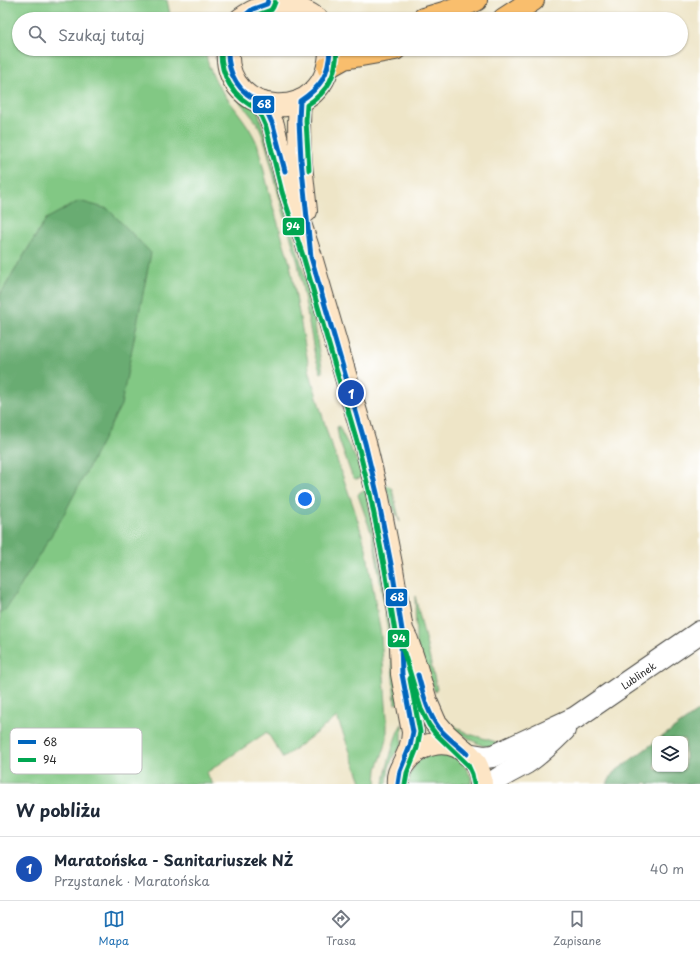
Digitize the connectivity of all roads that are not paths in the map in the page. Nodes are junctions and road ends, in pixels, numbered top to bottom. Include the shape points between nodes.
1 (476, 0) edge
2 (533, 0) edge
3 (267, 2) edge
4 (307, 9) edge
5 (249, 12) edge
6 (447, 12) edge
7 (515, 12) edge
8 (227, 56) edge
9 (355, 56) edge
10 (329, 58) edge
11 (300, 101) junction
12 (263, 103) junction
13 (311, 258) junction
14 (402, 630) junction
15 (700, 632) edge
16 (575, 718) junction
17 (467, 754) junction
18 (400, 774) edge
19 (481, 784) edge
20 (491, 784) edge

1 - 6 highway
2 - 7 highway
3 - 4 street via 291,4
3 - 5 street
8 - 12 street via 229,69 242,91
9 - 10 highway
10 - 11 street via 324,78 318,87
11 - 12 street via 276,106
11 - 13 street via 298,121
12 - 13 street via 273,125
13 - 14 street via 365,443 377,493
14 - 17 street via 435,722
14 - 18 street via 402,674 413,739
15 - 16 street, Lublinek
16 - 17 street, Lublinek via 493,756
16 - 20 street, Lublinek via 536,756
17 - 18 street via 451,744 432,744 414,752
17 - 19 street via 477,766

